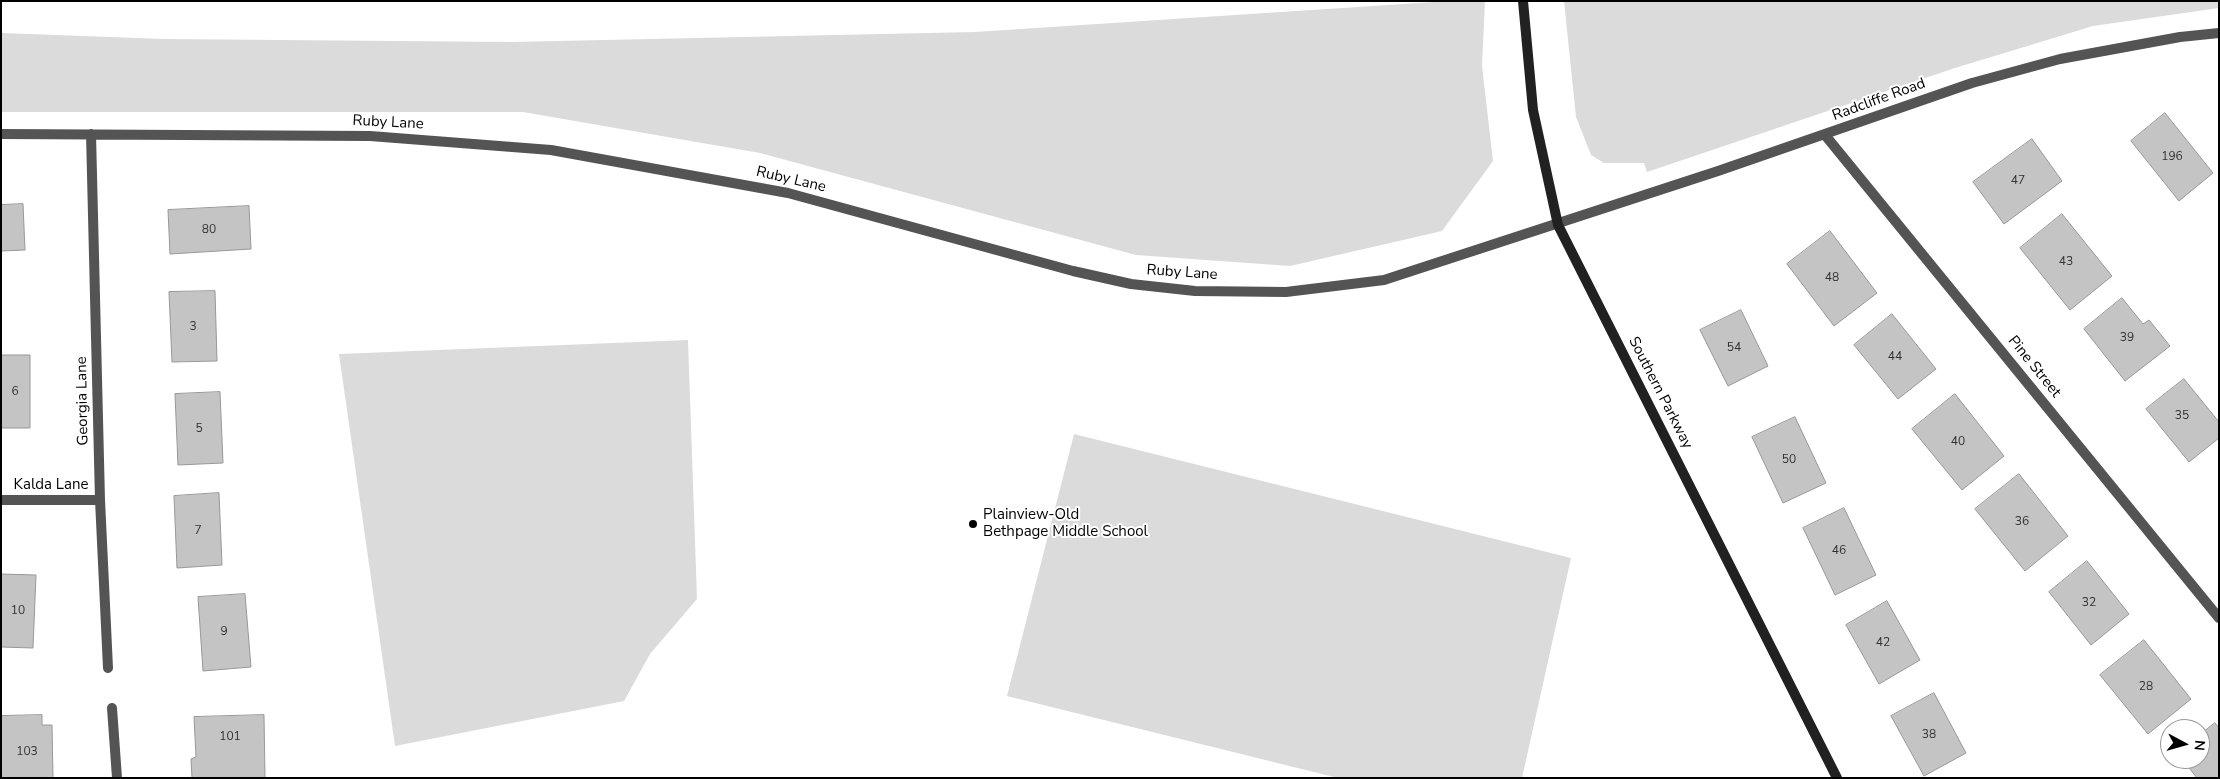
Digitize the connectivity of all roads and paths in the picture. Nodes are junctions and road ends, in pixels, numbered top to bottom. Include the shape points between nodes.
1 (1524, 6) edge
2 (2219, 32) edge
3 (1, 134) edge
4 (91, 134) junction
5 (1825, 135) junction
6 (1558, 225) junction
7 (1, 500) edge
8 (100, 500) junction
9 (2219, 618) edge
10 (108, 668) dead end
11 (112, 708) dead end
12 (117, 778) edge
13 (1838, 778) edge

1 - 6 street, Southern Parkway via 1533,110
2 - 5 street, Radcliffe Road via 2060,59 1972,83
3 - 4 street, Ruby Lane
4 - 6 street, Ruby Lane via 370,136 551,150 788,193 1073,271 1131,284 1195,291 1286,292 1384,280
4 - 8 street, Georgia Lane
5 - 6 street, Radcliffe Road
5 - 9 street, Pine Street
6 - 13 street, Southern Parkway
7 - 8 street, Kalda Lane
8 - 10 street, Georgia Lane
11 - 12 street

